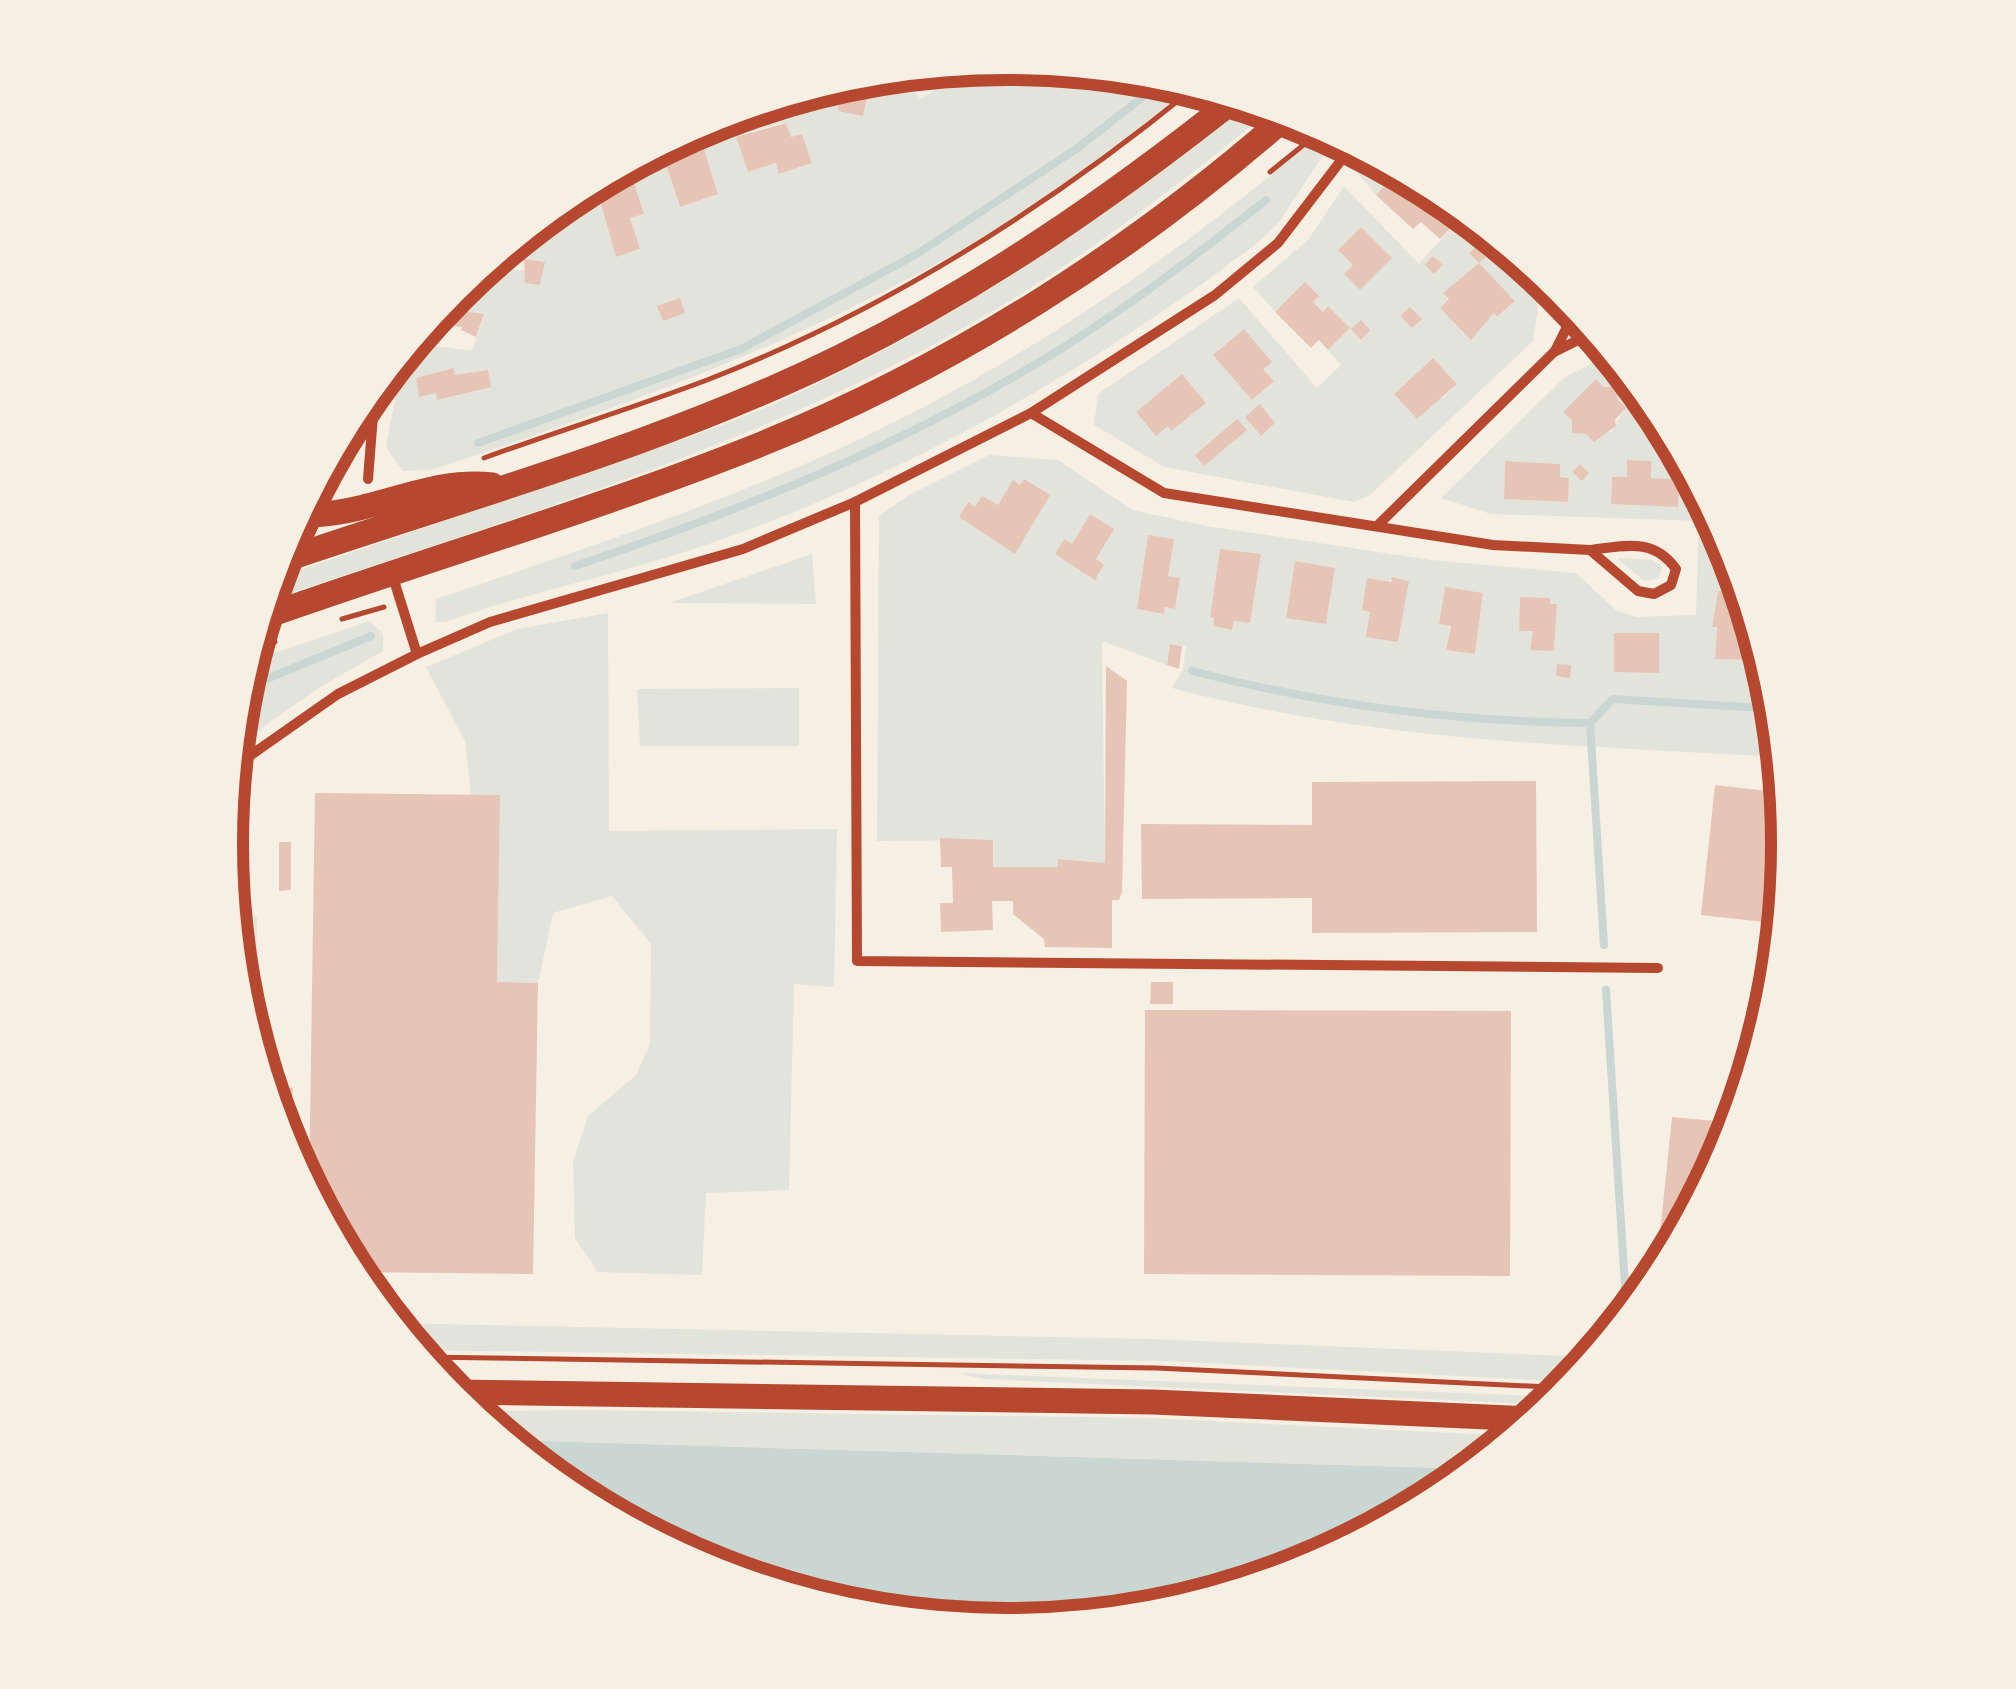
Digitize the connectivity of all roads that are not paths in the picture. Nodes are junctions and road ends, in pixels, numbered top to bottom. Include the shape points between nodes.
1 (1220, 110) edge
2 (1272, 128) edge
3 (1343, 158) edge
4 (1568, 324) edge
5 (1581, 338) edge
6 (1554, 352) junction
7 (1031, 414) junction
8 (372, 420) edge
9 (368, 479) dead end
10 (502, 487) junction
11 (855, 502) junction
12 (318, 514) edge
13 (1377, 526) junction
14 (1590, 550) junction
15 (301, 555) edge
16 (391, 572) junction
17 (280, 611) edge
18 (417, 654) junction
19 (249, 757) edge
20 (1658, 968) dead end
21 (475, 1392) edge
22 (1513, 1418) edge

1 - 10 highway via 1081,217 927,311 748,398
2 - 16 highway via 1114,253 957,351 767,442
3 - 7 street via 1278,242 1215,295
4 - 6 street
5 - 6 street
6 - 13 street
7 - 11 street
7 - 13 street via 1164,493
8 - 9 street
10 - 12 highway via 462,482 342,515
10 - 15 highway
11 - 18 street via 743,549 490,622
11 - 20 street via 857,961
13 - 14 street via 1493,545
14 - 14 street via 1638,591 1654,594 1671,585 1676,569 1664,552 1644,544
16 - 17 highway
16 - 18 street
18 - 19 street via 338,694
21 - 22 highway via 1134,1401

